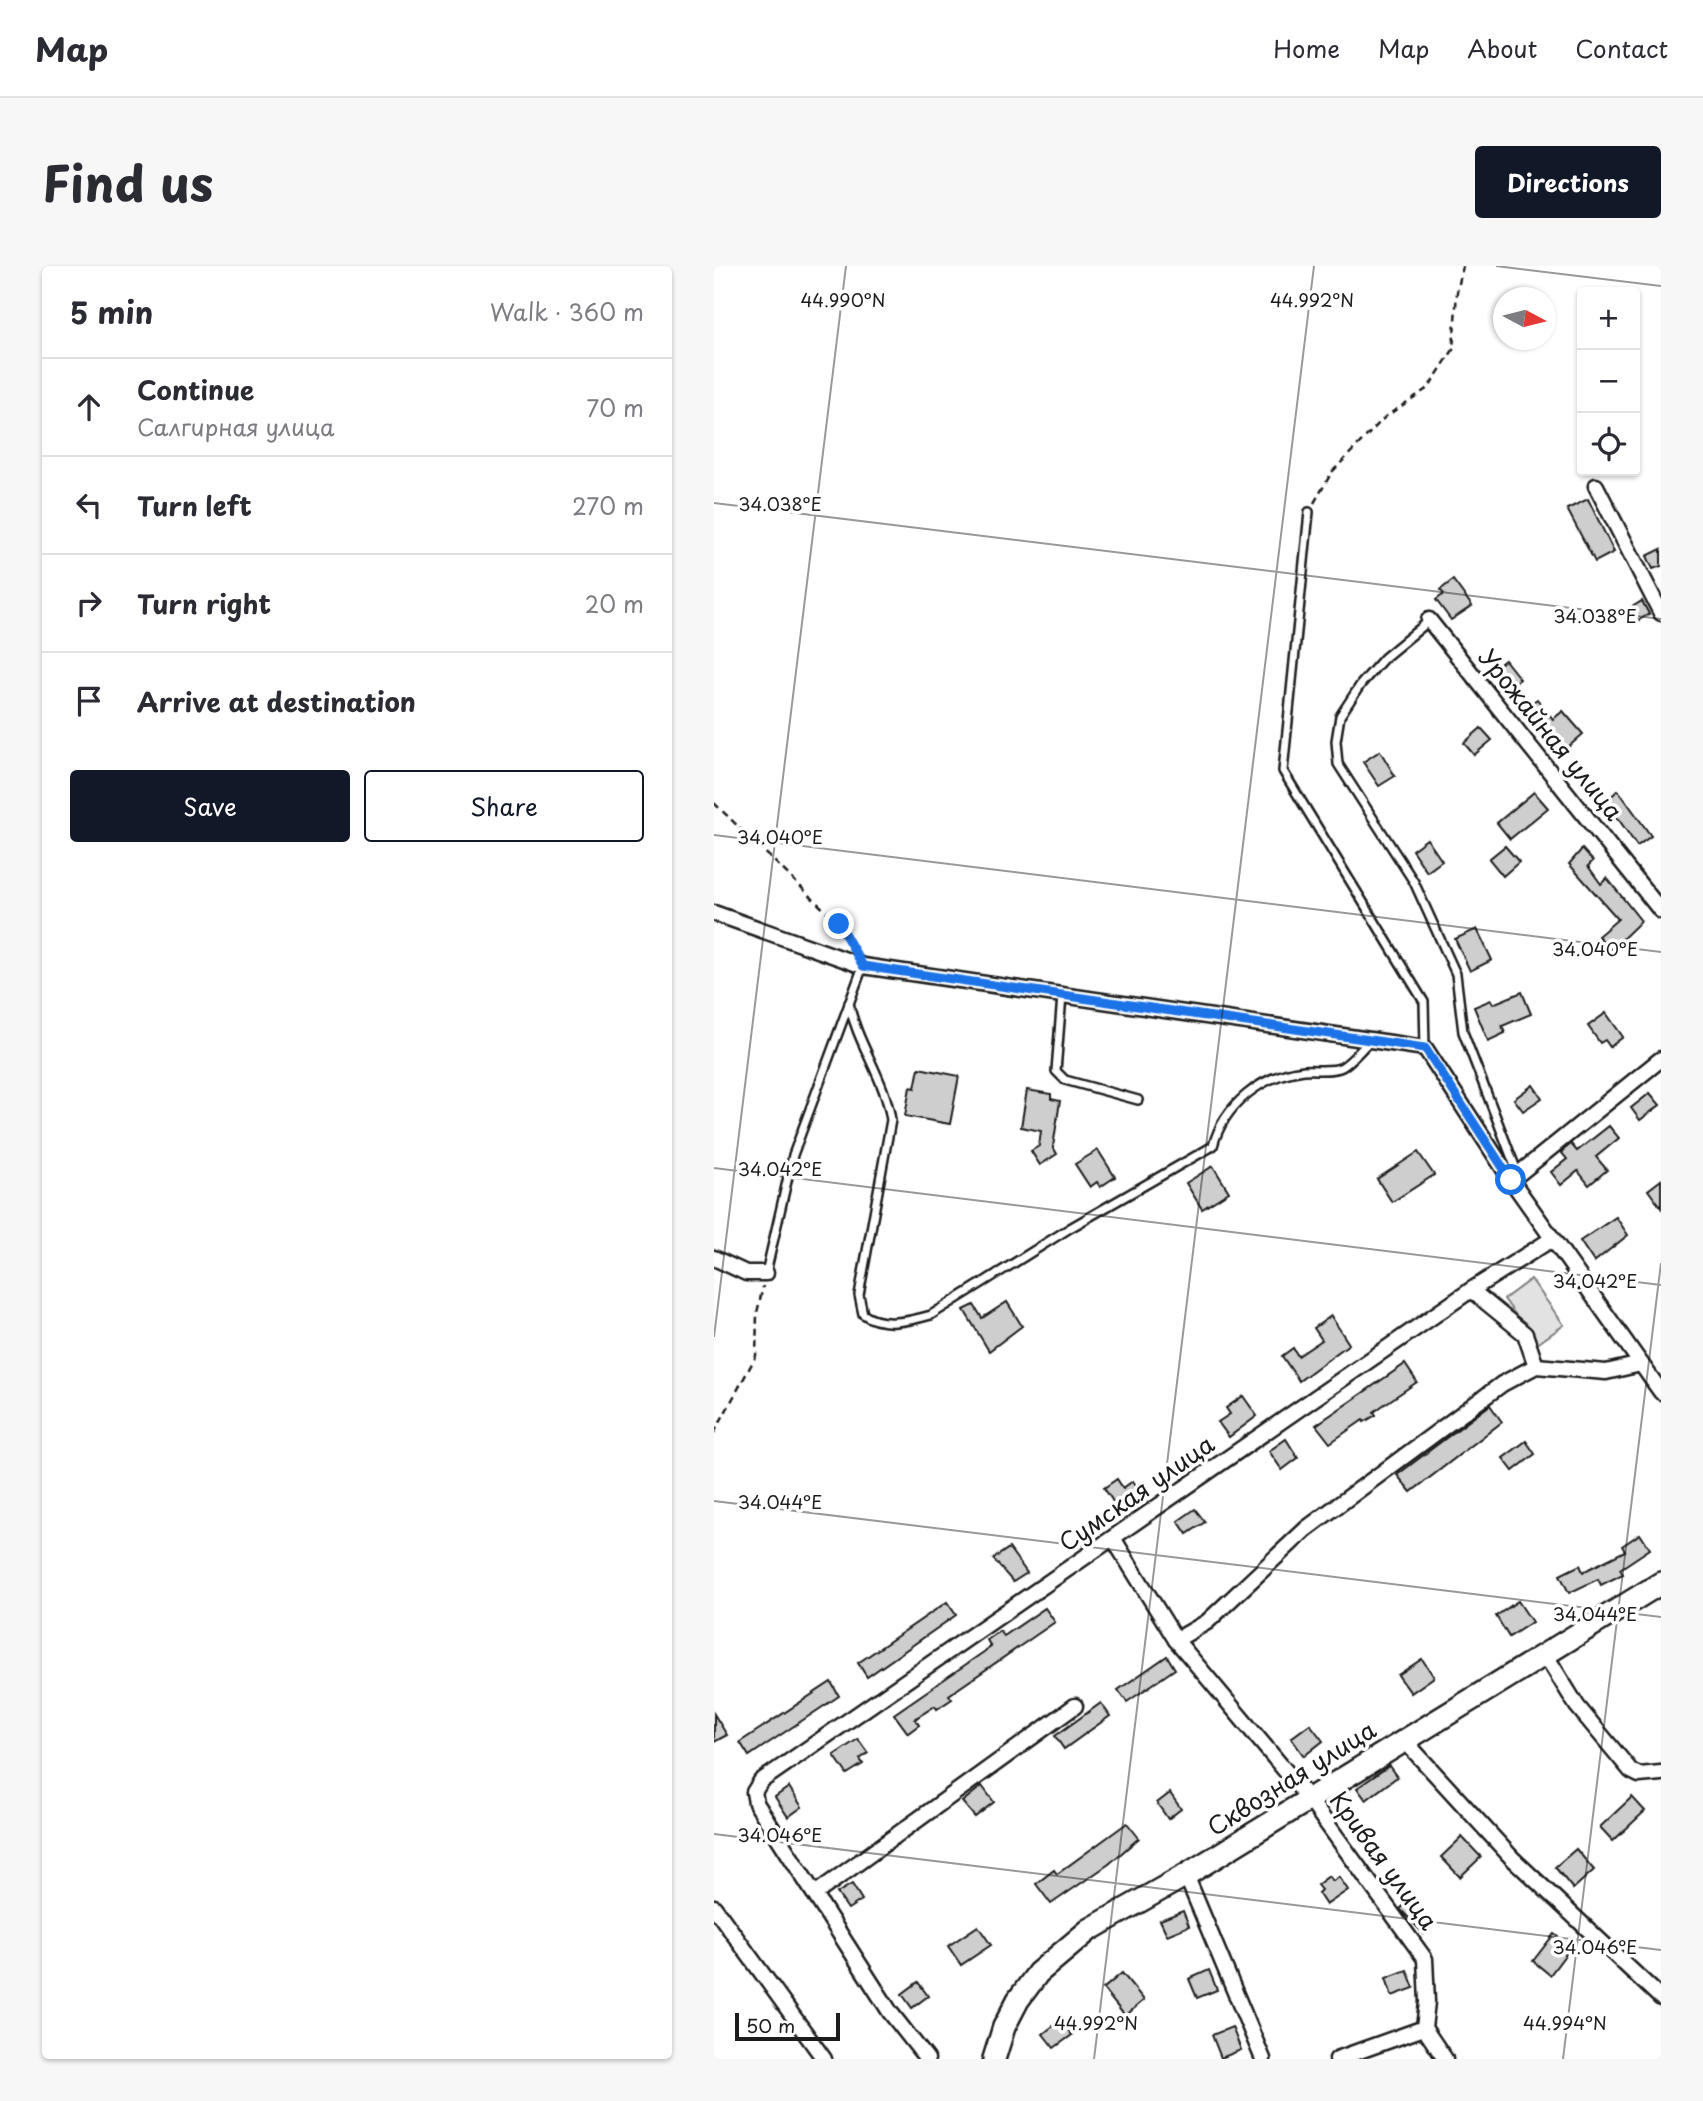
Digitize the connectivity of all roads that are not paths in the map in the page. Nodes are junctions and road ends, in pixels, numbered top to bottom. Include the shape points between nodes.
1 (1596, 486) dead end
2 (1309, 512) road end
3 (1661, 613) edge
4 (1429, 620) joint
5 (1661, 911) edge
6 (714, 913) edge
7 (863, 966) junction
8 (1062, 995) junction
9 (849, 1003) junction
10 (1370, 1040) junction
11 (1425, 1048) junction
12 (1661, 1059) edge
13 (1138, 1100) dead end
14 (1514, 1177) junction
15 (1552, 1239) junction
16 (714, 1258) edge
17 (766, 1273) joint
18 (1471, 1290) junction
19 (1641, 1364) junction
20 (1536, 1366) junction
21 (1661, 1392) edge
22 (1114, 1538) junction
23 (1661, 1583) edge
24 (1176, 1640) junction
25 (1545, 1654) junction
26 (1074, 1706) dead end
27 (1404, 1740) junction
28 (1661, 1773) edge
29 (1309, 1799) junction
30 (1186, 1875) junction
31 (815, 1894) junction
32 (714, 1907) edge
33 (1661, 1998) edge
34 (1424, 2028) junction
35 (824, 2059) edge
36 (926, 2059) edge
37 (994, 2059) edge
38 (1264, 2059) edge
39 (1337, 2059) edge
40 (1445, 2059) edge

1 - 3 street
2 - 11 lane via 1283,771 1424,1002
4 - 5 street, Урожайная улица
4 - 14 lane via 1384,658 1340,716 1338,764 1414,881 1456,974 1463,1032
6 - 7 street
7 - 8 street
7 - 9 lane
8 - 10 street
8 - 13 lane via 1056,1071 1065,1080
9 - 10 lane via 854,1029 888,1101 891,1120 859,1295 863,1314 884,1322 931,1315 1213,1146 1219,1125 1237,1101 1269,1079 1300,1070 1341,1068
9 - 17 lane via 793,1155
10 - 11 street
11 - 14 street
12 - 14 street
14 - 15 street
15 - 18 street, Сумская улица
15 - 19 street
16 - 17 street via 746,1273
18 - 20 street via 1525,1334
18 - 22 street, Сумская улица
19 - 20 street via 1606,1372
19 - 21 street
20 - 24 street via 1502,1384 1306,1529 1207,1622
22 - 24 street, Кривая улица
22 - 31 street, Сумская улица via 761,1781 754,1792 756,1804
23 - 25 main road, Сквозная улица
24 - 29 street, Кривая улица
25 - 27 main road, Сквозная улица
25 - 28 street via 1577,1706 1632,1771 1639,1775
26 - 31 street
27 - 29 main road, Сквозная улица
27 - 33 street via 1512,1858
29 - 30 main road, Сквозная улица
29 - 34 street, Кривая улица via 1425,1959
30 - 37 main road, Сквозная улица via 1061,1951 1018,2000
30 - 38 street
31 - 36 street via 890,2012
32 - 35 street
34 - 39 street
34 - 40 street

